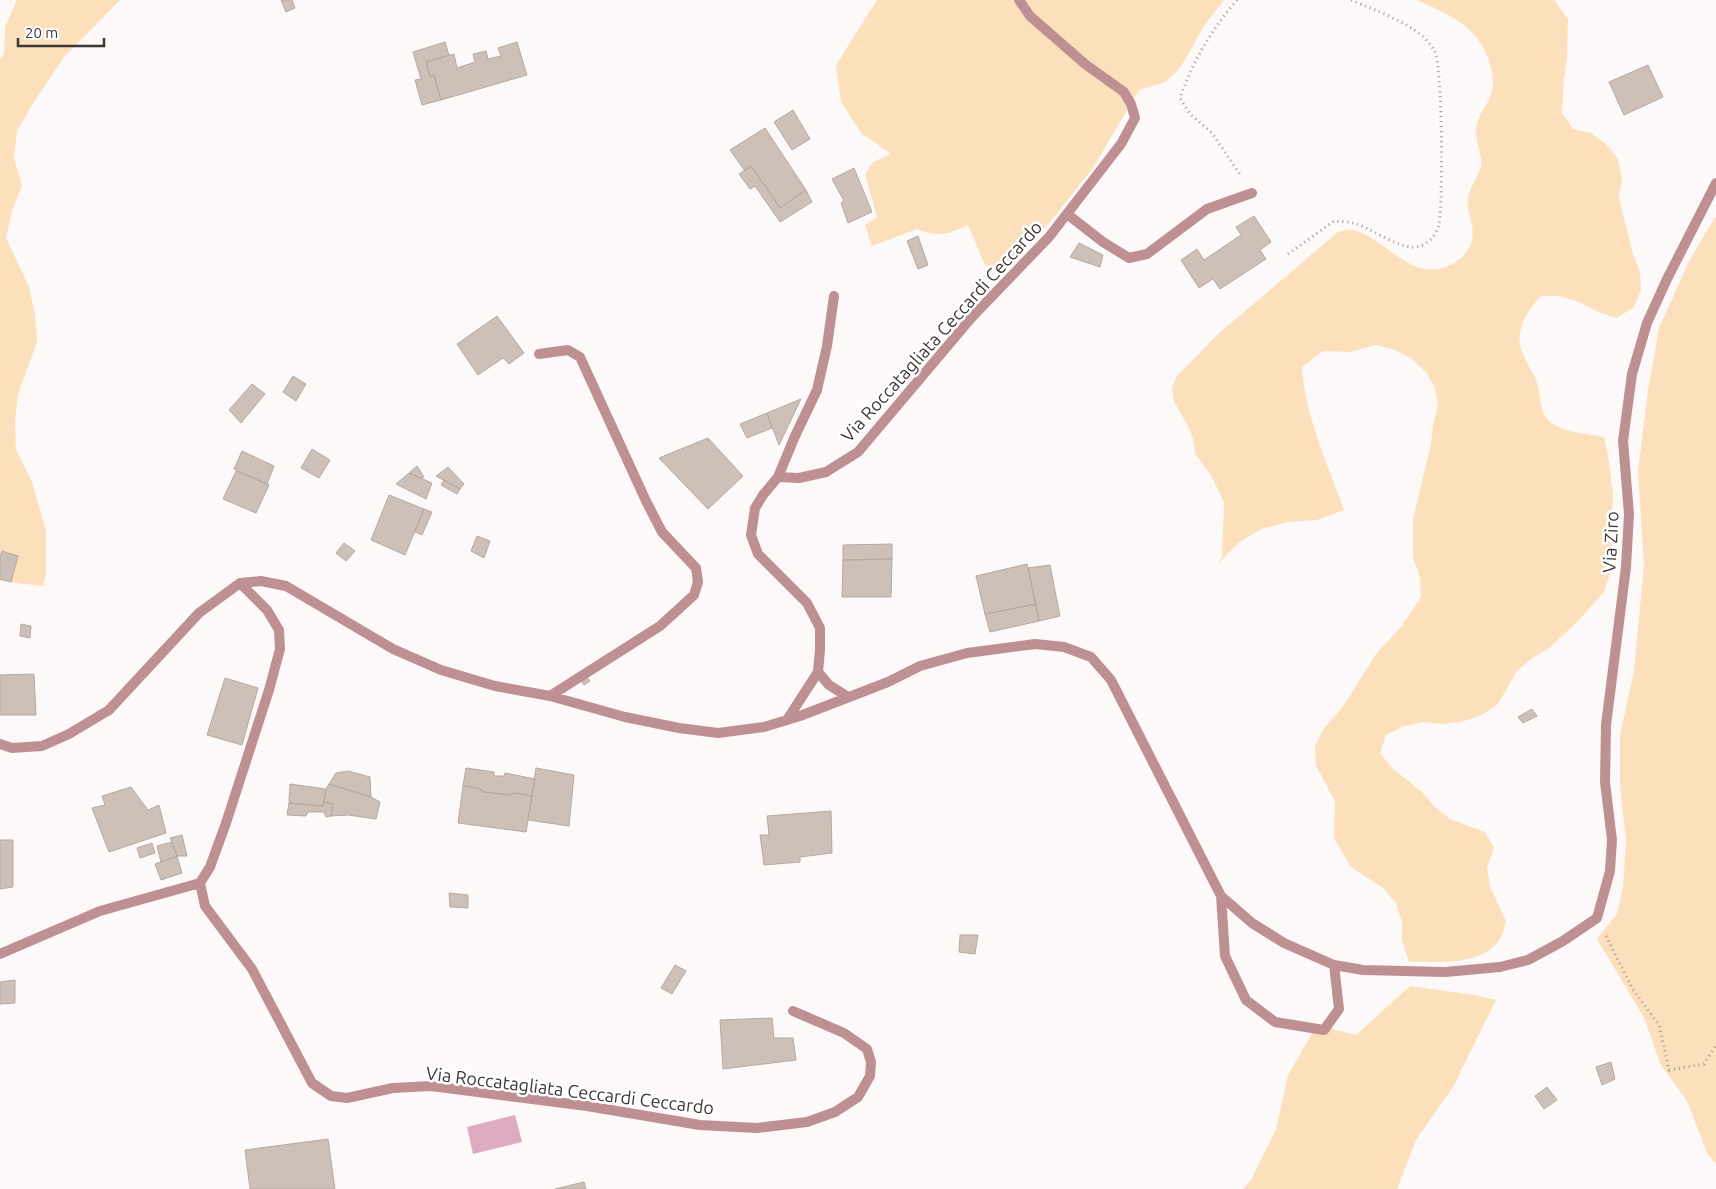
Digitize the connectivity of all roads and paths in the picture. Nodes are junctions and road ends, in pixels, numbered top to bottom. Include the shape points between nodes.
1 (1019, 0) edge
2 (1237, 0) edge
3 (1351, 0) edge
4 (1716, 183) edge
5 (1252, 193) joint
6 (1067, 214) junction
7 (1288, 254) dead end
8 (834, 296) dead end
9 (539, 354) dead end
10 (778, 477) junction
11 (240, 583) junction
12 (818, 672) junction
13 (550, 696) junction
14 (848, 697) junction
15 (787, 720) junction
16 (0, 744) edge
17 (200, 883) junction
18 (1221, 896) junction
19 (1597, 918) junction
20 (0, 954) edge
21 (1334, 965) junction
22 (793, 1012) dead end
23 (1716, 1045) edge

1 - 6 street, Via Roccatagliata Ceccardi Ceccardo via 1030,16 1085,64 1124,92 1132,104 1135,118 1121,144
2 - 5 path via 1220,19 1190,70 1180,98 1190,114 1212,133
3 - 7 path via 1399,21 1425,38 1435,51 1439,70 1439,224 1433,238 1419,247 1407,248 1354,223 1334,221
4 - 19 street, Via Ziro via 1646,323 1632,374 1623,441 1629,514 1626,567 1606,725 1605,782 1610,871
5 - 6 street via 1207,209 1147,254 1129,258
6 - 10 street, Via Roccatagliata Ceccardi Ceccardo via 972,317 858,452 826,472 799,478
8 - 10 street via 817,390
9 - 13 street via 568,350 580,357 662,532 696,568 698,582 694,595 660,626
10 - 12 street via 755,508 750,535 758,554 815,615 820,628
11 - 13 street via 261,581 286,586 392,649 441,670 495,686
11 - 16 street via 199,613 109,710 42,746 12,748
11 - 17 street via 267,610 279,630 280,649 226,823
12 - 14 street via 829,685
12 - 15 street
13 - 15 street via 626,717 718,733 764,727
14 - 15 street
14 - 18 street via 920,666 967,653 1035,644 1064,646 1091,657 1111,680
17 - 20 street via 100,911
17 - 22 street, Via Roccatagliata Ceccardi Ceccardo via 205,906 252,969 312,1083 331,1096 347,1098 393,1088 431,1086 700,1125 756,1128 806,1122 835,1112 858,1097 870,1076 871,1062 866,1050 856,1040
18 - 21 street via 1252,923 1284,943
18 - 21 street via 1225,956 1246,1000 1275,1022 1324,1030 1339,1009
19 - 21 street via 1528,960 1500,967 1446,972 1363,970
19 - 23 path via 1632,988 1659,1025 1669,1070 1704,1064

